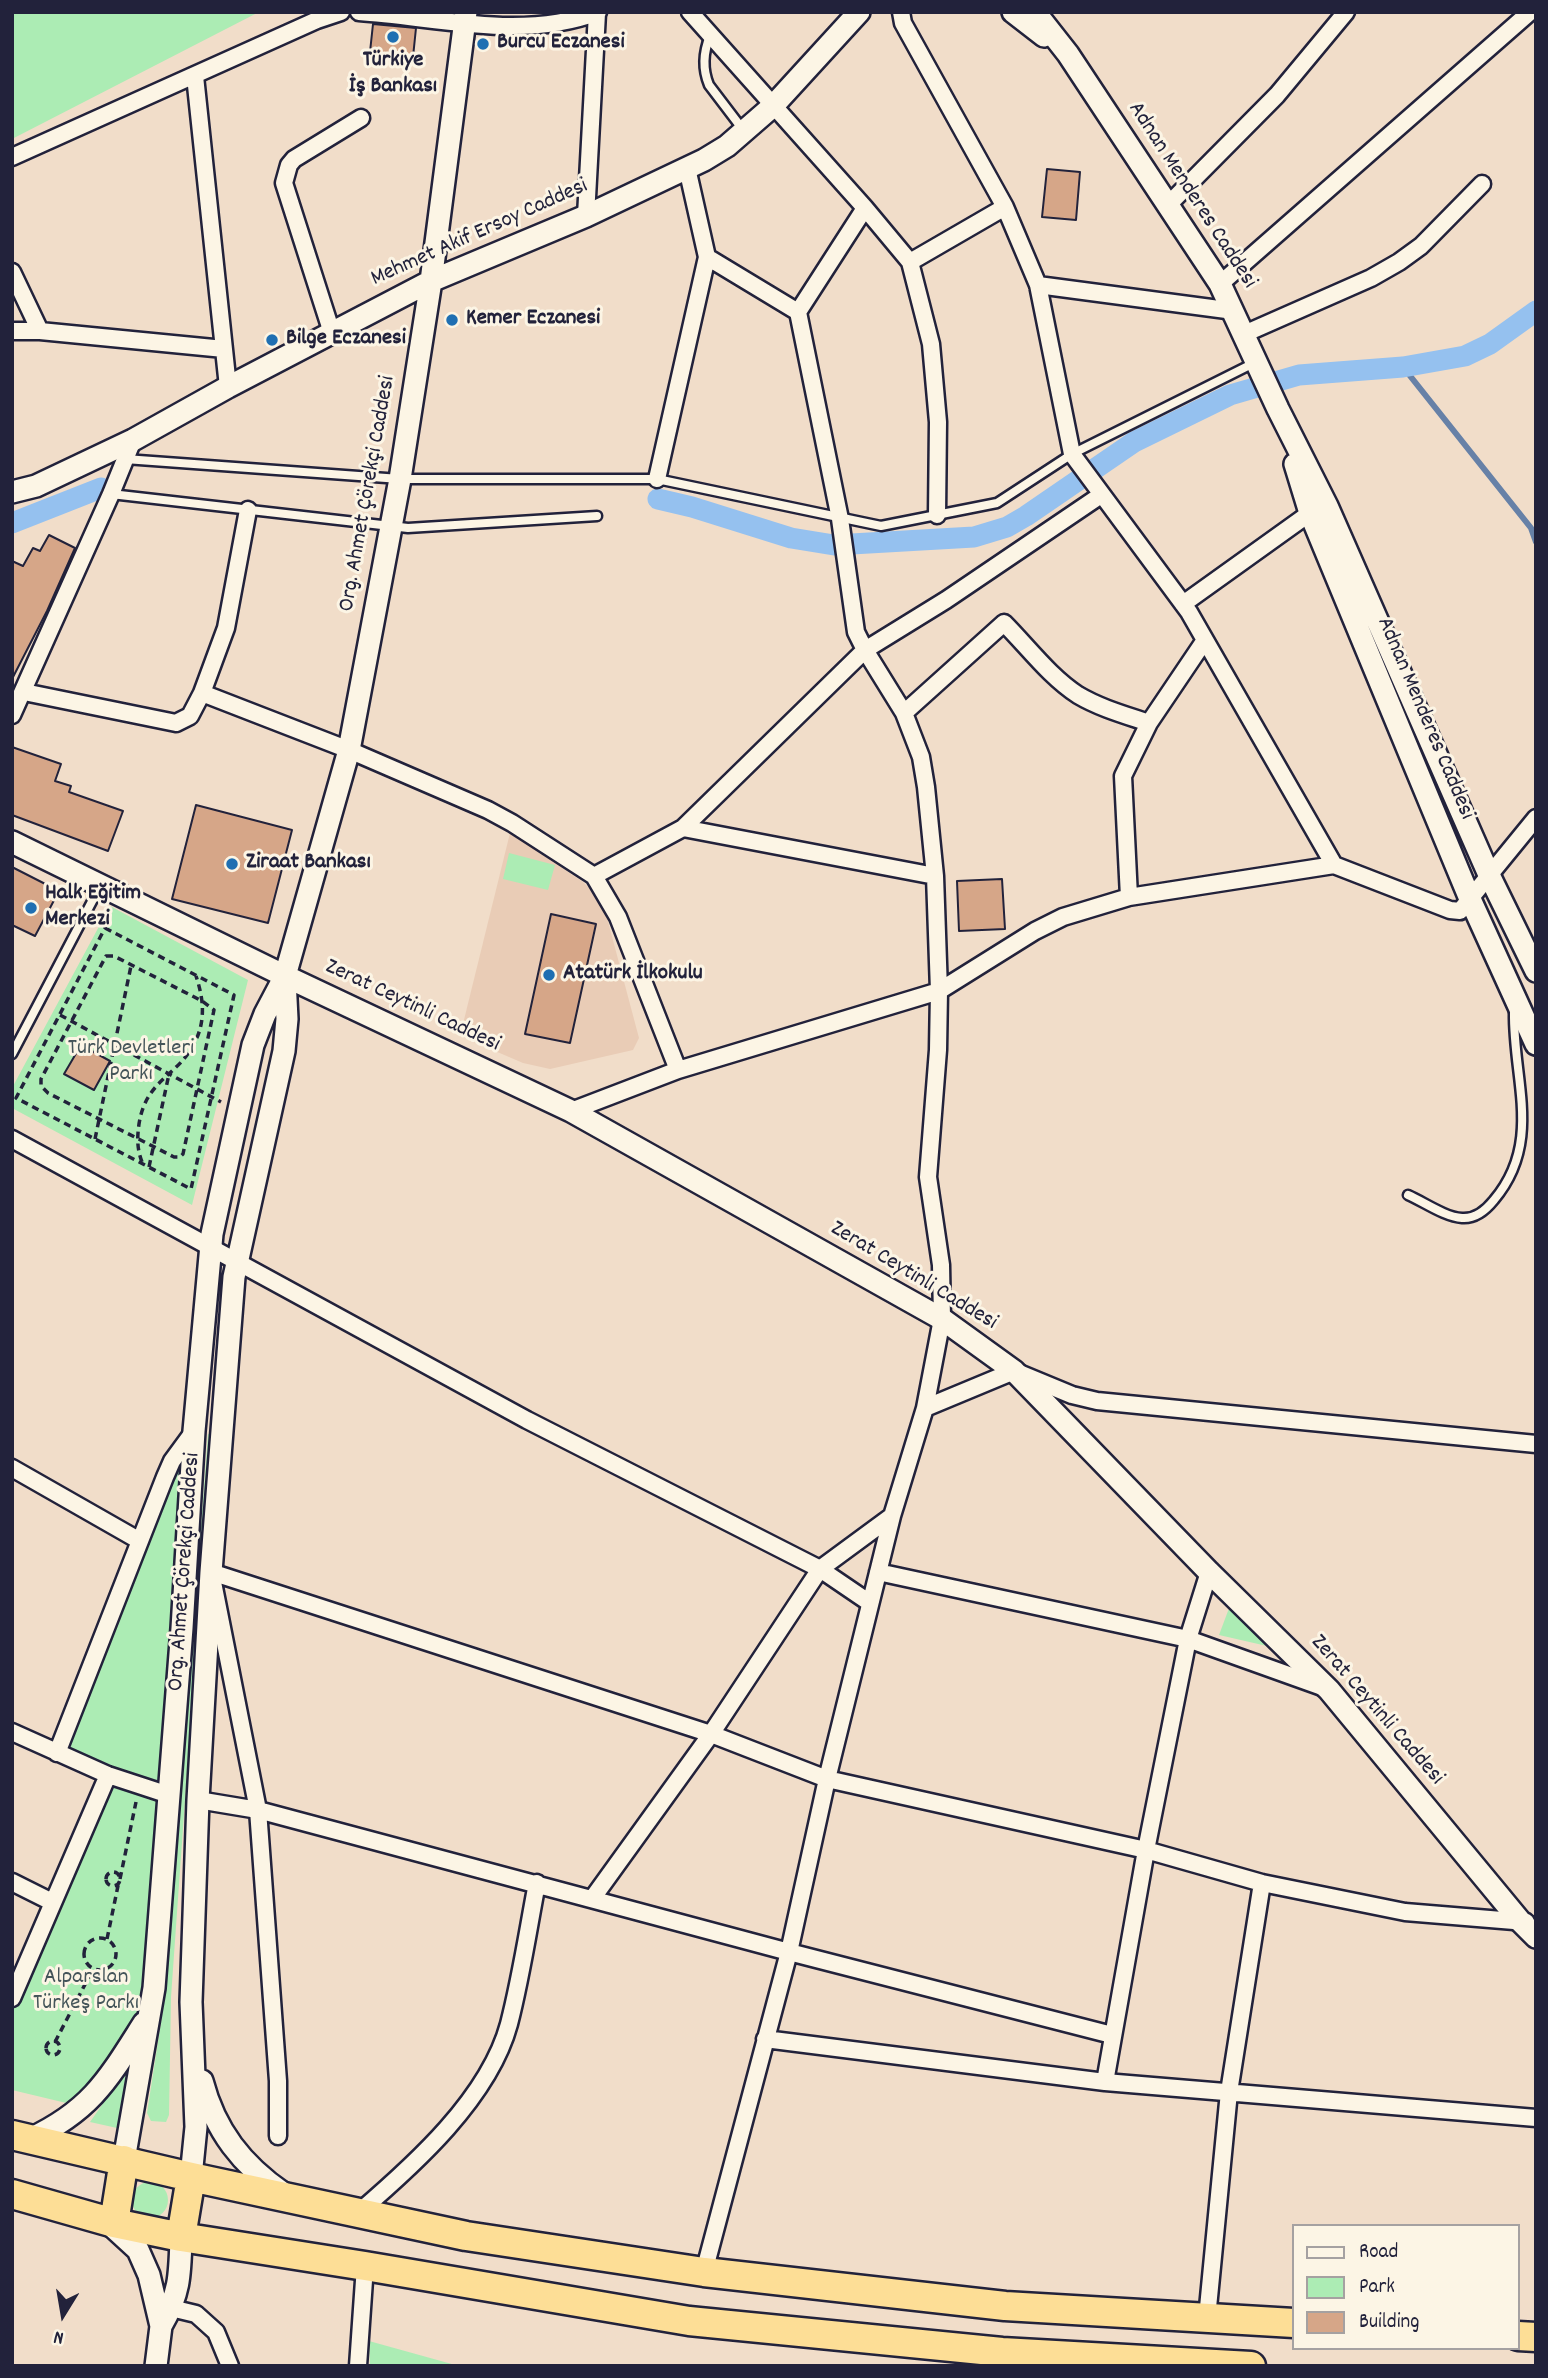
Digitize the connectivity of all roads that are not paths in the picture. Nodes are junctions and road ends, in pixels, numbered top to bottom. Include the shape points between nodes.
1 (359, 12) edge
2 (690, 12) edge
3 (859, 12) edge
4 (1013, 12) edge
5 (1035, 12) edge
6 (1346, 12) edge
7 (1530, 12) edge
8 (336, 13) edge
9 (597, 13) edge
10 (899, 14) edge
11 (466, 17) edge
12 (710, 36) junction
13 (1068, 54) junction
14 (195, 76) junction
15 (773, 106) junction
16 (361, 118) dead end
17 (744, 131) junction
18 (12, 157) edge
19 (687, 168) junction
20 (1482, 184) dead end
21 (1168, 205) junction
22 (1004, 207) junction
23 (865, 208) junction
24 (586, 216) junction
25 (708, 257) junction
26 (910, 262) junction
27 (12, 272) edge
28 (431, 281) junction
29 (1220, 284) junction
30 (1038, 285) junction
31 (1234, 311) junction
32 (798, 312) junction
33 (12, 331) edge
34 (40, 331) junction
35 (332, 333) junction
36 (1244, 334) junction
37 (224, 349) junction
38 (1257, 361) junction
39 (228, 387) junction
40 (1278, 409) junction
41 (130, 449) junction
42 (1072, 454) junction
43 (400, 478) junction
44 (657, 479) junction
45 (12, 492) edge
46 (111, 495) junction
47 (1101, 495) junction
48 (248, 510) junction
49 (1310, 513) junction
50 (937, 515) junction
51 (597, 516) dead end
52 (841, 526) junction
53 (391, 527) junction
54 (1183, 604) junction
55 (1205, 640) junction
56 (865, 650) junction
57 (24, 692) junction
58 (202, 693) junction
59 (905, 713) junction
60 (12, 715) edge
61 (1149, 723) junction
62 (349, 750) junction
63 (1536, 818) edge
64 (683, 828) junction
65 (12, 842) edge
66 (1334, 865) junction
67 (594, 876) junction
68 (935, 876) junction
69 (1490, 877) junction
70 (100, 885) junction
71 (1129, 897) junction
72 (1471, 900) junction
73 (1536, 971) edge
74 (285, 976) junction
75 (939, 991) junction
76 (1518, 1004) junction
77 (1536, 1044) edge
78 (12, 1054) edge
79 (678, 1070) junction
80 (570, 1111) junction
81 (12, 1139) edge
82 (1408, 1195) dead end
83 (209, 1248) junction
84 (236, 1262) junction
85 (942, 1320) junction
86 (1014, 1371) junction
87 (925, 1408) junction
88 (194, 1431) junction
89 (222, 1433) junction
90 (1536, 1444) edge
91 (12, 1468) edge
92 (892, 1516) junction
93 (140, 1541) junction
94 (820, 1569) junction
95 (211, 1572) junction
96 (878, 1572) junction
97 (1209, 1572) junction
98 (870, 1604) junction
99 (1188, 1639) junction
100 (1329, 1690) junction
101 (12, 1732) edge
102 (711, 1734) junction
103 (57, 1753) junction
104 (108, 1775) junction
105 (827, 1779) junction
106 (169, 1795) junction
107 (198, 1800) junction
108 (258, 1811) junction
109 (1146, 1850) junction
110 (12, 1882) edge
111 (537, 1883) junction
112 (1262, 1883) junction
113 (592, 1899) junction
114 (52, 1902) junction
115 (1528, 1922) edge
116 (1536, 1937) edge
117 (789, 1952) junction
118 (12, 1998) edge
119 (151, 2012) junction
120 (192, 2028) junction
121 (1112, 2035) junction
122 (765, 2039) junction
123 (1105, 2082) junction
124 (1228, 2092) junction
125 (1536, 2118) edge
126 (278, 2136) dead end
127 (21, 2137) edge
128 (124, 2160) junction
129 (191, 2177) junction
130 (12, 2194) edge
131 (288, 2197) junction
132 (358, 2213) junction
133 (114, 2222) junction
134 (181, 2237) junction
135 (365, 2266) junction
136 (704, 2272) junction
137 (166, 2317) junction
138 (1208, 2318) junction
139 (1292, 2323) edge
140 (156, 2366) edge
141 (230, 2366) edge
142 (358, 2366) edge
143 (1251, 2366) edge

1 - 11 street
2 - 12 street
3 - 15 main road, Mehmet Akif Ersoy Caddesi
4 - 13 main road, Adnan Menderes Caddesi
5 - 13 main road, Adnan Menderes Caddesi
6 - 21 street via 1276,95
7 - 29 street
8 - 14 street
9 - 11 street via 567,23 535,26
9 - 24 street
10 - 22 street
11 - 28 main road, Org. Ahmet Çörekçi Caddesi
12 - 15 street
12 - 17 lane via 704,60 706,77
13 - 21 main road, Adnan Menderes Caddesi
14 - 18 street
14 - 37 street
15 - 17 main road, Mehmet Akif Ersoy Caddesi
15 - 23 street
16 - 35 street via 294,159 284,183
17 - 19 main road, Mehmet Akif Ersoy Caddesi via 716,154
19 - 24 main road, Mehmet Akif Ersoy Caddesi
19 - 25 street
20 - 36 street via 1399,262
21 - 29 main road, Adnan Menderes Caddesi
22 - 26 street
22 - 30 street
23 - 26 street
23 - 32 street
24 - 28 main road, Mehmet Akif Ersoy Caddesi
25 - 32 street
25 - 44 street
26 - 50 street via 931,344
27 - 34 street
28 - 35 main road, Mehmet Akif Ersoy Caddesi
28 - 43 main road, Org. Ahmet Çörekçi Caddesi
29 - 31 main road, Adnan Menderes Caddesi
30 - 31 street
30 - 42 street
31 - 36 main road, Adnan Menderes Caddesi
32 - 52 street
33 - 34 street
34 - 37 street
35 - 39 main road, Mehmet Akif Ersoy Caddesi
36 - 38 main road, Adnan Menderes Caddesi
37 - 39 street
38 - 40 main road, Adnan Menderes Caddesi
38 - 42 lane
39 - 41 main road, Mehmet Akif Ersoy Caddesi
40 - 49 main road, Adnan Menderes Caddesi
40 - 69 main road, Adnan Menderes Caddesi via 1327,506
41 - 43 lane
41 - 45 main road, Mehmet Akif Ersoy Caddesi via 96,457 36,486
41 - 46 street
42 - 47 street
42 - 50 lane via 997,503
43 - 44 lane
43 - 53 main road, Org. Ahmet Çörekçi Caddesi
44 - 52 lane
46 - 48 lane
46 - 57 street
47 - 54 street
47 - 56 street
48 - 53 lane
48 - 58 street via 226,628
49 - 54 street
49 - 72 main road, Adnan Menderes Caddesi
50 - 52 lane via 881,526
51 - 53 lane
52 - 56 street via 854,622
53 - 62 main road, Org. Ahmet Çörekçi Caddesi
54 - 55 street
55 - 61 street
55 - 66 street
56 - 59 street
56 - 64 street
57 - 58 street via 176,723 190,716
57 - 60 street
58 - 62 street
59 - 61 street via 1004,622 1078,695
59 - 68 street via 923,767
61 - 71 street via 1123,776
62 - 67 street via 499,816
62 - 74 main road, Org. Ahmet Çörekçi Caddesi
63 - 69 street
64 - 67 street
64 - 68 street
65 - 70 main road, Zerat Ceytinli Caddesi
66 - 71 street
66 - 72 street via 1452,911 1462,910
67 - 79 street via 618,917
68 - 75 street
69 - 72 street
69 - 73 main road, Adnan Menderes Caddesi
70 - 74 main road, Zerat Ceytinli Caddesi
70 - 78 lane
71 - 75 street via 1063,917
72 - 76 main road, Adnan Menderes Caddesi
74 - 80 main road, Zerat Ceytinli Caddesi
74 - 83 main road, Org. Ahmet Çörekçi Caddesi via 259,1026
74 - 84 main road, Org. Ahmet Çörekçi Caddesi via 284,1051
75 - 79 street
75 - 85 street via 928,1177 941,1265
76 - 77 main road, Adnan Menderes Caddesi
76 - 82 lane via 1514,1018 1523,1125 1519,1152 1507,1181 1492,1203 1465,1218
79 - 80 street
80 - 85 main road, Zerat Ceytinli Caddesi
81 - 83 street
83 - 84 street
83 - 88 main road, Org. Ahmet Çörekçi Caddesi
84 - 89 main road, Org. Ahmet Çörekçi Caddesi
84 - 94 street via 527,1420
85 - 86 main road, Zerat Ceytinli Caddesi
85 - 87 street
86 - 87 street
86 - 90 street via 1097,1401
86 - 97 main road, Zerat Ceytinli Caddesi
87 - 92 street
88 - 89 main road
88 - 93 street via 173,1461
88 - 106 main road, Org. Ahmet Çörekçi Caddesi
89 - 95 main road, Org. Ahmet Çörekçi Caddesi
91 - 93 street
92 - 94 street
92 - 96 street
93 - 103 street
94 - 98 street
94 - 102 street
95 - 102 street
95 - 107 main road, Org. Ahmet Çörekçi Caddesi
95 - 108 street
96 - 98 street
96 - 99 street
97 - 99 street
97 - 100 main road, Zerat Ceytinli Caddesi
98 - 105 street
99 - 100 street
99 - 109 street
100 - 115 main road, Zerat Ceytinli Caddesi
101 - 103 street
102 - 105 street
102 - 113 street
103 - 104 street
104 - 106 street
104 - 114 street
105 - 109 street
105 - 117 street
106 - 119 main road, Org. Ahmet Çörekçi Caddesi
107 - 108 street
107 - 120 main road, Org. Ahmet Çörekçi Caddesi
108 - 111 street
108 - 126 street
109 - 112 street
109 - 121 street
110 - 114 street
111 - 113 street
111 - 132 street via 508,2026 491,2068 462,2111
112 - 115 street via 1405,1912
112 - 124 street
113 - 117 street
114 - 118 street
115 - 116 main road, Zerat Ceytinli Caddesi
117 - 121 street
117 - 122 street
119 - 127 main road, Org. Ahmet Çörekçi Caddesi via 99,2090 68,2119
119 - 128 main road, Org. Ahmet Çörekçi Caddesi
120 - 129 main road, Org. Ahmet Çörekçi Caddesi via 196,2127
120 - 131 main road via 199,2069 218,2126 251,2168
121 - 123 street
122 - 123 street
122 - 136 street
123 - 124 street
124 - 125 street
124 - 138 street
127 - 128 highway
128 - 129 highway
128 - 133 highway
129 - 131 highway
129 - 134 highway
130 - 133 highway
131 - 132 highway
132 - 136 highway via 466,2236
133 - 134 highway
133 - 137 main road via 114,2228 142,2256
134 - 135 highway
134 - 137 main road via 178,2286
135 - 142 street
135 - 143 highway via 689,2321 1002,2352
136 - 138 highway via 1005,2306
137 - 140 main road
137 - 141 street via 196,2314 216,2332
138 - 139 highway

